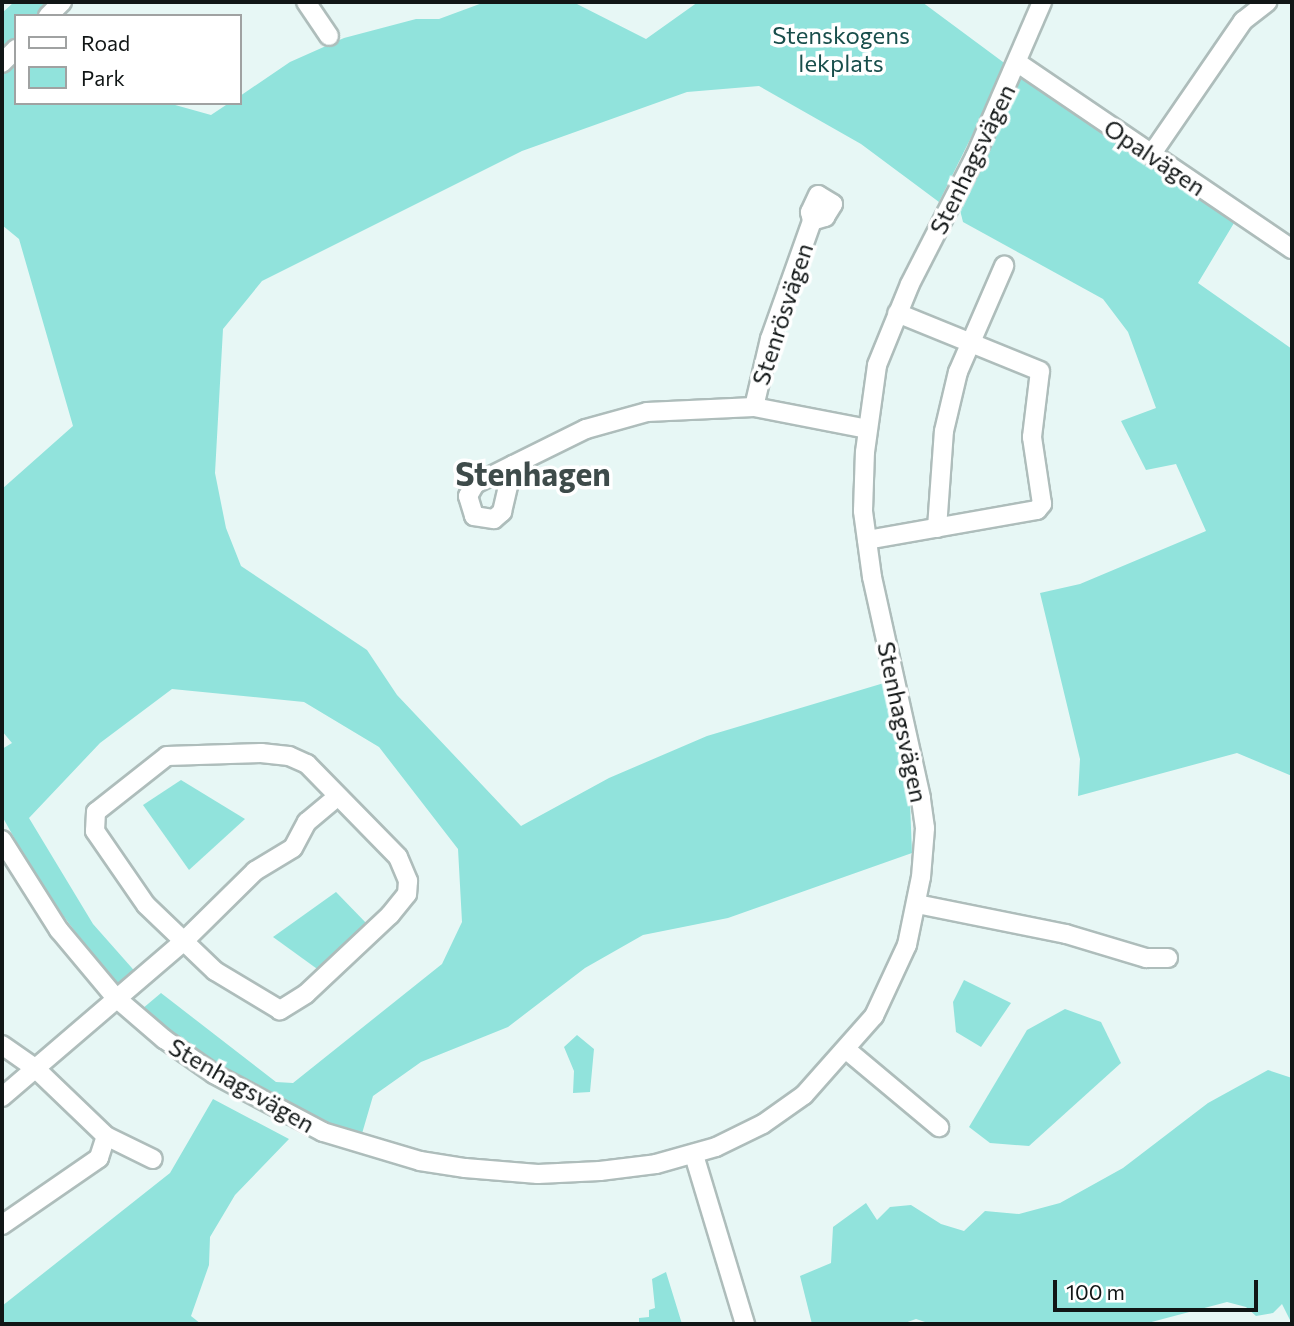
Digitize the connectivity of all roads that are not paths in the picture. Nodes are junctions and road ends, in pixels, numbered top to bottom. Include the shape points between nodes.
1 (306, 2) edge
2 (1042, 2) edge
3 (1267, 2) edge
4 (330, 36) dead end
5 (1018, 63) junction
6 (1151, 155) junction
7 (812, 221) dead end
8 (1292, 249) edge
9 (1004, 266) dead end
10 (897, 313) junction
11 (970, 339) junction
12 (754, 407) junction
13 (867, 429) junction
14 (513, 465) dead end
15 (937, 528) junction
16 (866, 540) junction
17 (338, 796) junction
18 (2, 840) edge
19 (918, 904) junction
20 (184, 941) junction
21 (1168, 958) dead end
22 (115, 997) junction
23 (2, 1045) edge
24 (848, 1051) junction
25 (34, 1067) junction
26 (2, 1097) edge
27 (940, 1127) dead end
28 (106, 1136) junction
29 (694, 1155) junction
30 (153, 1159) dead end
31 (2, 1225) edge
32 (745, 1324) edge

1 - 4 street
2 - 5 street, Stenhagsvägen
3 - 6 street via 1243,21
5 - 6 street, Opalvägen
5 - 10 street, Stenhagsvägen
6 - 8 street, Opalvägen
7 - 12 street, Stenrösvägen via 770,340
9 - 11 street
10 - 11 street
10 - 13 street, Stenhagsvägen via 877,365
11 - 15 street via 944,431
11 - 15 street via 1040,371 1032,437 1042,503 1037,510
12 - 13 street, Stenrösvägen
12 - 14 street, Stenrösvägen via 680,408 628,417 574,434
13 - 16 street, Stenhagsvägen
15 - 16 street
16 - 19 street, Stenhagsvägen via 921,798 925,828
17 - 20 street via 307,822 293,848 255,870
17 - 20 street via 398,857 408,881 407,894 390,915 326,977 295,1004 280,1010 215,971
17 - 20 street via 307,764 289,756 167,756 96,812 94,831 146,905
18 - 22 street, Stenhagsvägen via 52,921
19 - 21 street via 1066,934 1146,958
19 - 24 street, Stenhagsvägen via 893,979
20 - 22 street
22 - 25 street
22 - 29 street, Stenhagsvägen via 163,1039 282,1114 323,1132 420,1161 544,1174 633,1168
23 - 25 street
24 - 27 street
24 - 29 street, Stenhagsvägen via 783,1111
25 - 26 street
25 - 28 street
28 - 30 street
28 - 31 street via 99,1157
29 - 32 street

